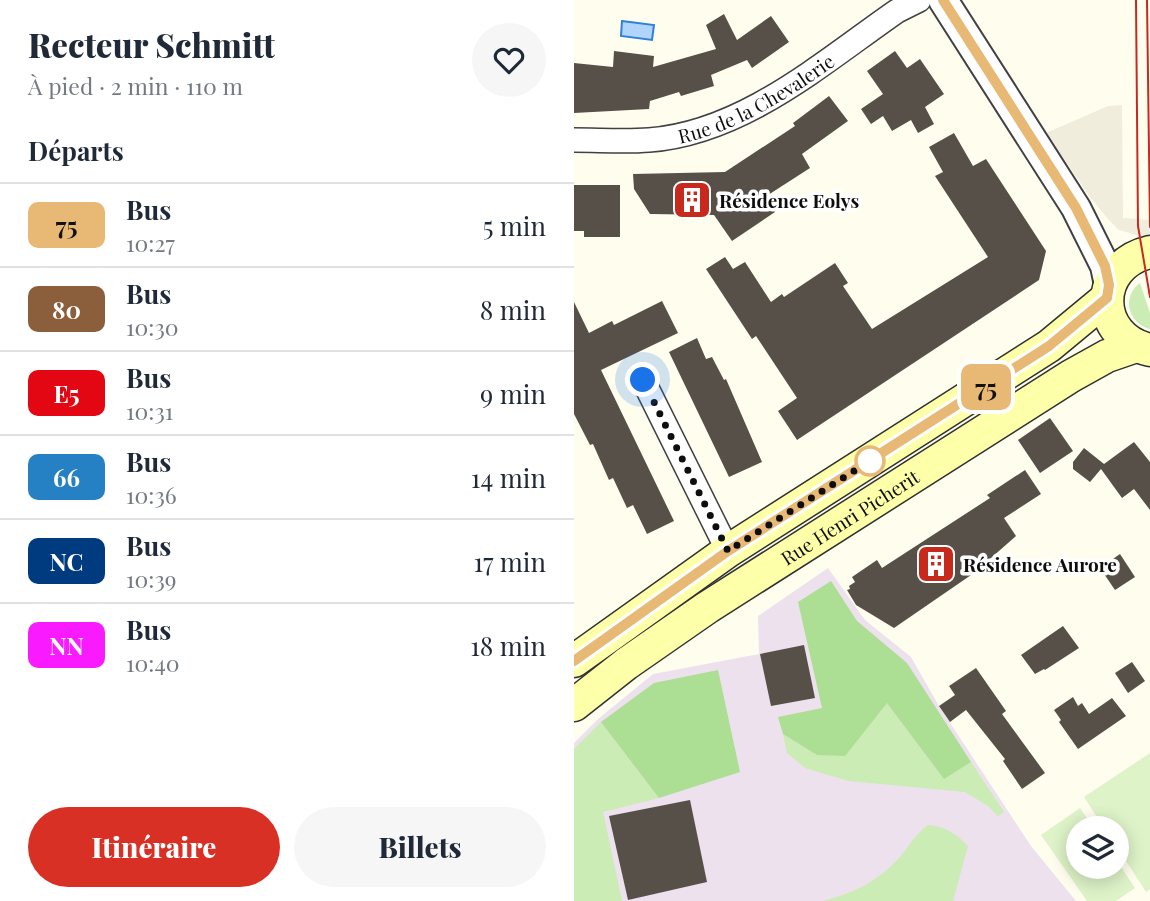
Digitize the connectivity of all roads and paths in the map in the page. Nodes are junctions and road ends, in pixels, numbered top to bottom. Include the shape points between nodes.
1 (919, 0) edge
2 (943, 0) edge
3 (574, 141) edge
4 (1076, 208) junction
5 (1140, 256) edge
6 (1108, 292) junction
7 (1146, 349) edge
8 (643, 380) dead end
9 (728, 551) junction
10 (574, 662) edge
11 (574, 705) edge

1 - 3 street, Rue de la Chevalerie via 760,105 715,126 649,140
2 - 4 street
4 - 5 street via 1118,251
4 - 6 street via 1105,266
5 - 6 main road, Rue Henri Picherit via 1117,270
6 - 7 main road via 1114,326 1126,340
6 - 9 main road, Rue Henri Picherit via 1049,346
7 - 11 main road, Rue Henri Picherit via 1107,356 1071,376 708,607
8 - 9 street
9 - 10 main road, Rue Henri Picherit

